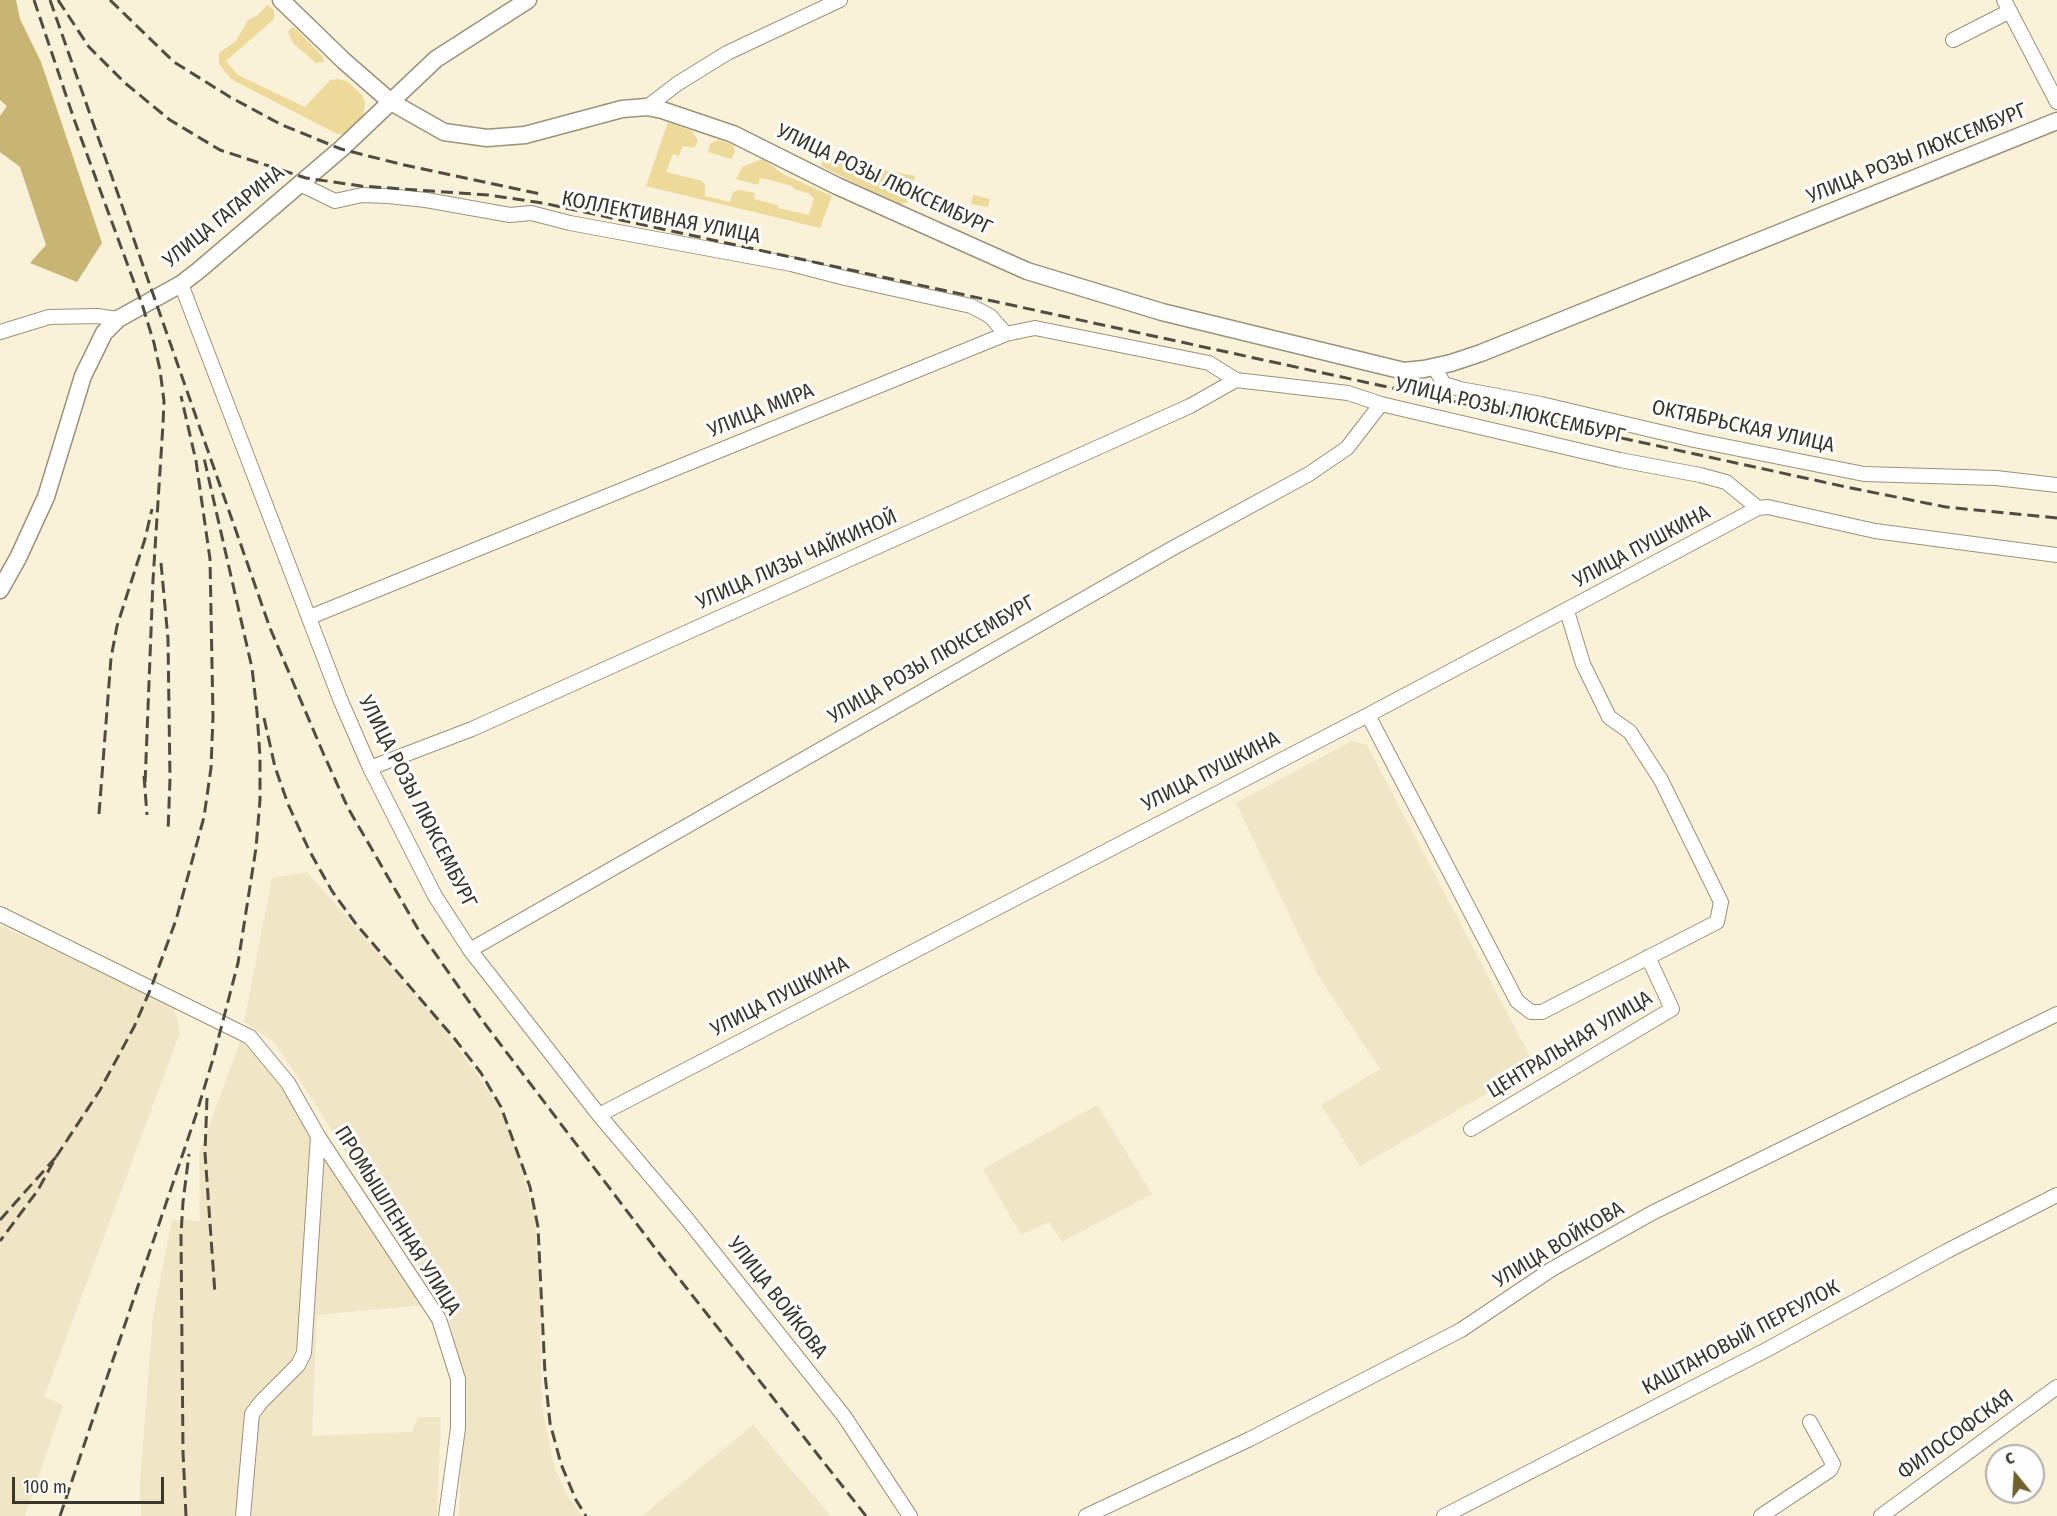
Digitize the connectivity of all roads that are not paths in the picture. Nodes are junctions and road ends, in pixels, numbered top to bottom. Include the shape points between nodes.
1 (281, 0) edge
2 (528, 0) edge
3 (840, 0) edge
4 (2007, 5) edge
5 (1953, 40) dead end
6 (391, 102) junction
7 (2057, 102) edge
8 (647, 107) junction
9 (2057, 122) edge
10 (300, 184) junction
11 (180, 284) junction
12 (118, 319) junction
13 (0, 332) edge
14 (1006, 333) junction
15 (1434, 367) junction
16 (1236, 380) junction
17 (1381, 404) junction
18 (2057, 485) edge
19 (1758, 508) junction
20 (2057, 555) edge
21 (0, 590) edge
22 (1567, 611) junction
23 (310, 617) junction
24 (1368, 715) junction
25 (370, 768) junction
26 (0, 914) edge
27 (470, 950) junction
28 (1648, 957) junction
29 (2057, 1014) edge
30 (599, 1115) junction
31 (1471, 1129) dead end
32 (318, 1136) junction
33 (2057, 1195) edge
34 (2057, 1387) edge
35 (1810, 1422) dead end
36 (243, 1516) edge
37 (446, 1516) edge
38 (910, 1516) edge
39 (1086, 1516) edge
40 (1444, 1516) edge
41 (1761, 1516) edge
42 (1881, 1516) edge

1 - 6 main road, УЛИЦА РОЗЫ ЛЮКСЕМБУРГ
2 - 6 main road, УЛИЦА ГАГАРИНА via 436,59
3 - 8 street via 727,53
4 - 5 street
4 - 7 street
6 - 8 main road, УЛИЦА РОЗЫ ЛЮКСЕМБУРГ via 444,132 487,138 525,135 622,109
6 - 10 main road, УЛИЦА ГАГАРИНА
8 - 15 main road, УЛИЦА РОЗЫ ЛЮКСЕМБУРГ via 740,137 848,191 1027,271 1162,312 1404,371
9 - 15 main road, УЛИЦА РОЗЫ ЛЮКСЕМБУРГ via 1481,353
10 - 11 main road, УЛИЦА ГАГАРИНА
10 - 14 street, КОЛЛЕКТИВНАЯ УЛИЦА via 335,201 362,195 388,196 510,215 531,213 791,264 971,306 990,316
11 - 12 main road, УЛИЦА ГАГАРИНА
11 - 23 street
12 - 13 street via 49,317
12 - 21 main road, УЛИЦА ГАГАРИНА via 104,333 83,376 46,497
14 - 16 street, УЛИЦА МИРА via 1035,328 1198,360
14 - 23 street, УЛИЦА МИРА
15 - 18 street, ОКТЯБРЬСКАЯ УЛИЦА via 1444,384 1460,389 1864,474 1996,478
16 - 17 street via 1348,393
16 - 25 street, УЛИЦА ЛИЗЫ ЧАЙКИНОЙ via 1190,406 472,729
17 - 19 street, УЛИЦА РОЗЫ ЛЮКСЕМБУРГ via 1717,479
17 - 27 street, УЛИЦА РОЗЫ ЛЮКСЕМБУРГ via 1347,448 1308,474
19 - 20 street via 1875,531
19 - 22 street, УЛИЦА ПУШКИНА
22 - 24 street, УЛИЦА ПУШКИНА
22 - 28 street via 1583,664 1609,717 1630,732 1661,780 1721,902 1717,922
23 - 25 street, УЛИЦА РОЗЫ ЛЮКСЕМБУРГ
24 - 28 street via 1516,1001 1531,1012 1542,1012
24 - 30 street, УЛИЦА ПУШКИНА
25 - 27 street, УЛИЦА РОЗЫ ЛЮКСЕМБУРГ via 435,896
26 - 32 street, ПРОМЫШЛЕННАЯ УЛИЦА via 250,1037 288,1083
27 - 30 street
28 - 31 street, ЦЕНТРАЛЬНАЯ УЛИЦА via 1672,1009
29 - 39 street, УЛИЦА ВОЙКОВА via 1652,1213 1552,1269 1461,1330
30 - 38 street, УЛИЦА ВОЙКОВА via 837,1407
32 - 36 street via 304,1353 298,1365 252,1414
32 - 37 street, ПРОМЫШЛЕННАЯ УЛИЦА via 439,1319 458,1379 458,1428
33 - 40 street, КАШТАНОВЫЙ ПЕРЕУЛОК
34 - 42 street, ФИЛОСОФСКАЯ
35 - 41 street via 1833,1464 1830,1470

